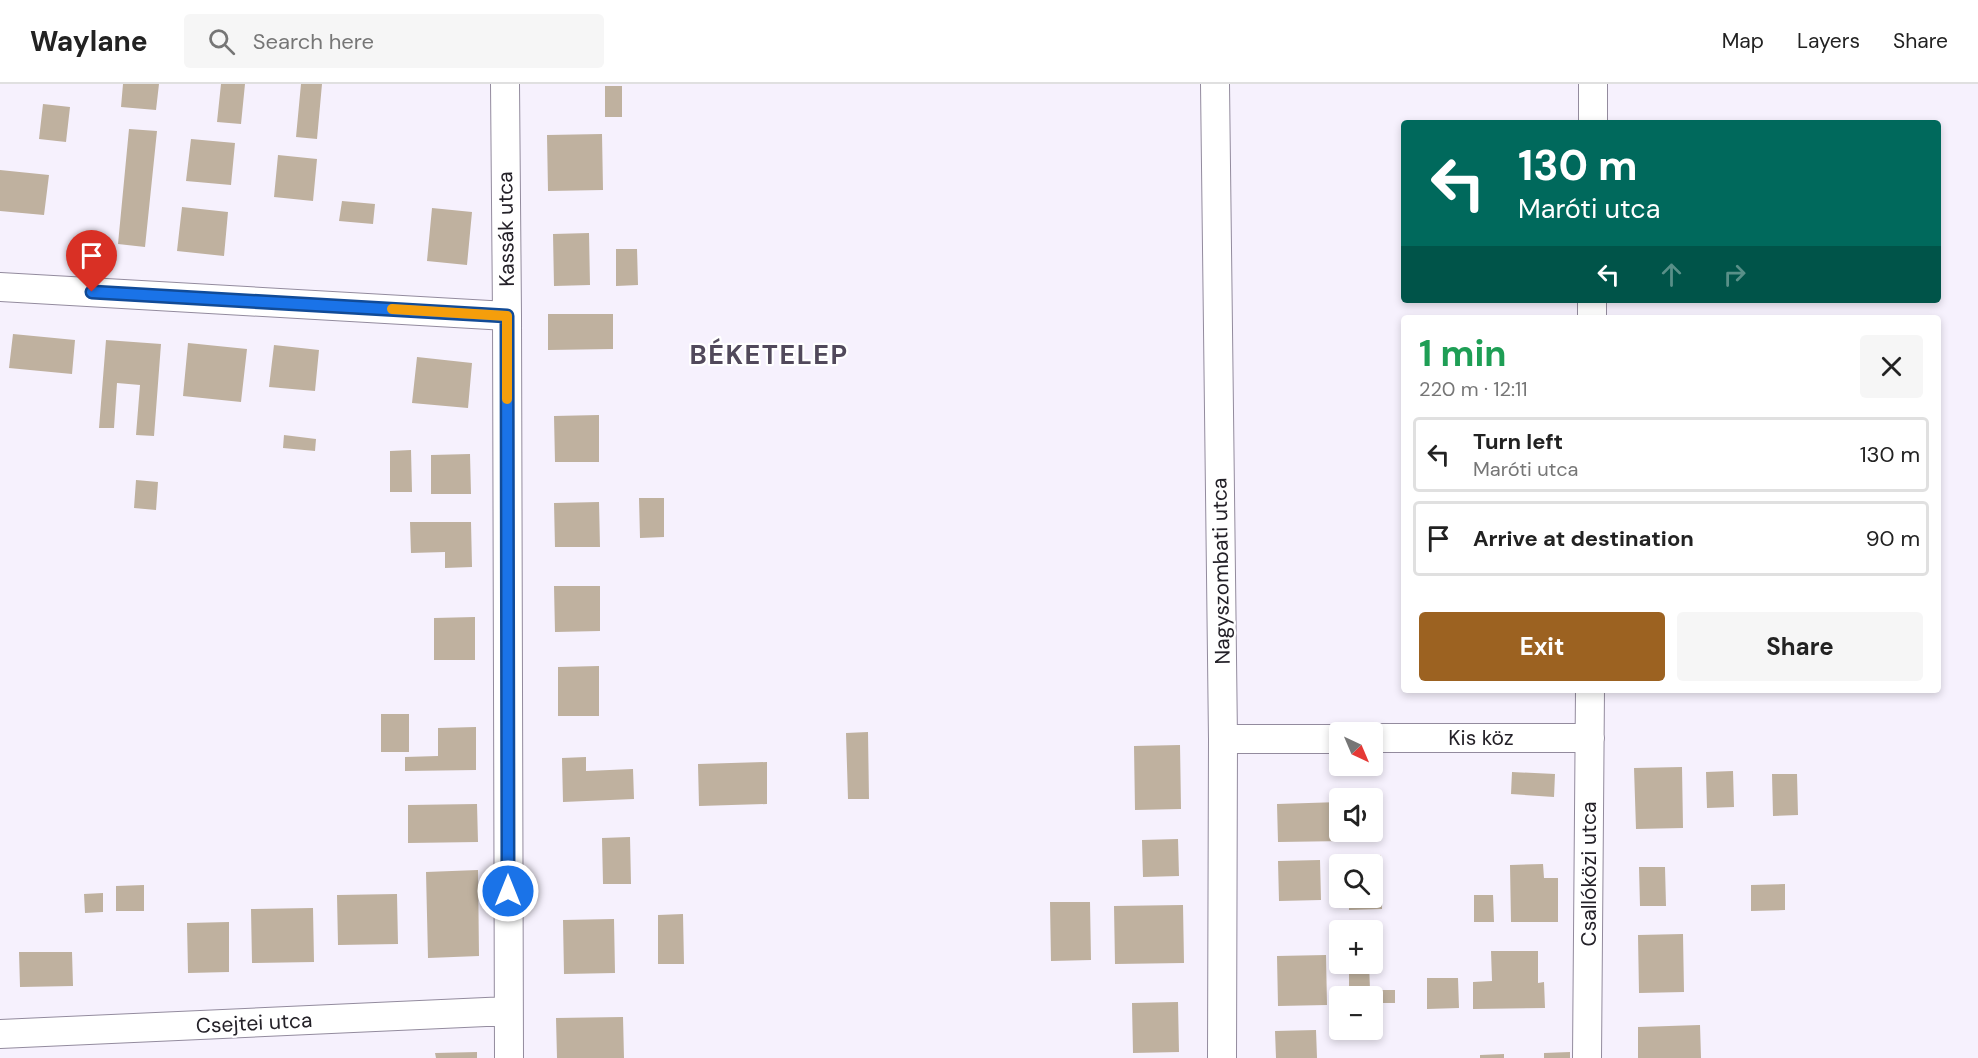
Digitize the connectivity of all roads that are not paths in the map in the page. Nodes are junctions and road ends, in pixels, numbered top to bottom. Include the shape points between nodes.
1 (505, 84) edge
2 (1215, 84) edge
3 (1593, 84) edge
4 (1593, 120) edge
5 (0, 287) edge
6 (507, 316) junction
7 (1590, 693) edge
8 (1329, 738) edge
9 (1383, 738) edge
10 (1590, 738) junction
11 (1223, 739) junction
12 (508, 1011) junction
13 (0, 1034) edge
14 (509, 1058) edge
15 (1222, 1058) edge
16 (1587, 1058) edge

1 - 6 street, Kassák utca
2 - 11 street, Nagyszombati utca
3 - 4 street
5 - 6 street
6 - 12 street, Kassák utca
7 - 10 street, Csallóközi utca
8 - 11 street
9 - 10 street, Kis köz
10 - 16 street, Csallóközi utca
11 - 15 street, Nagyszombati utca
12 - 13 street, Csejtei utca
12 - 14 street, Kassák utca

